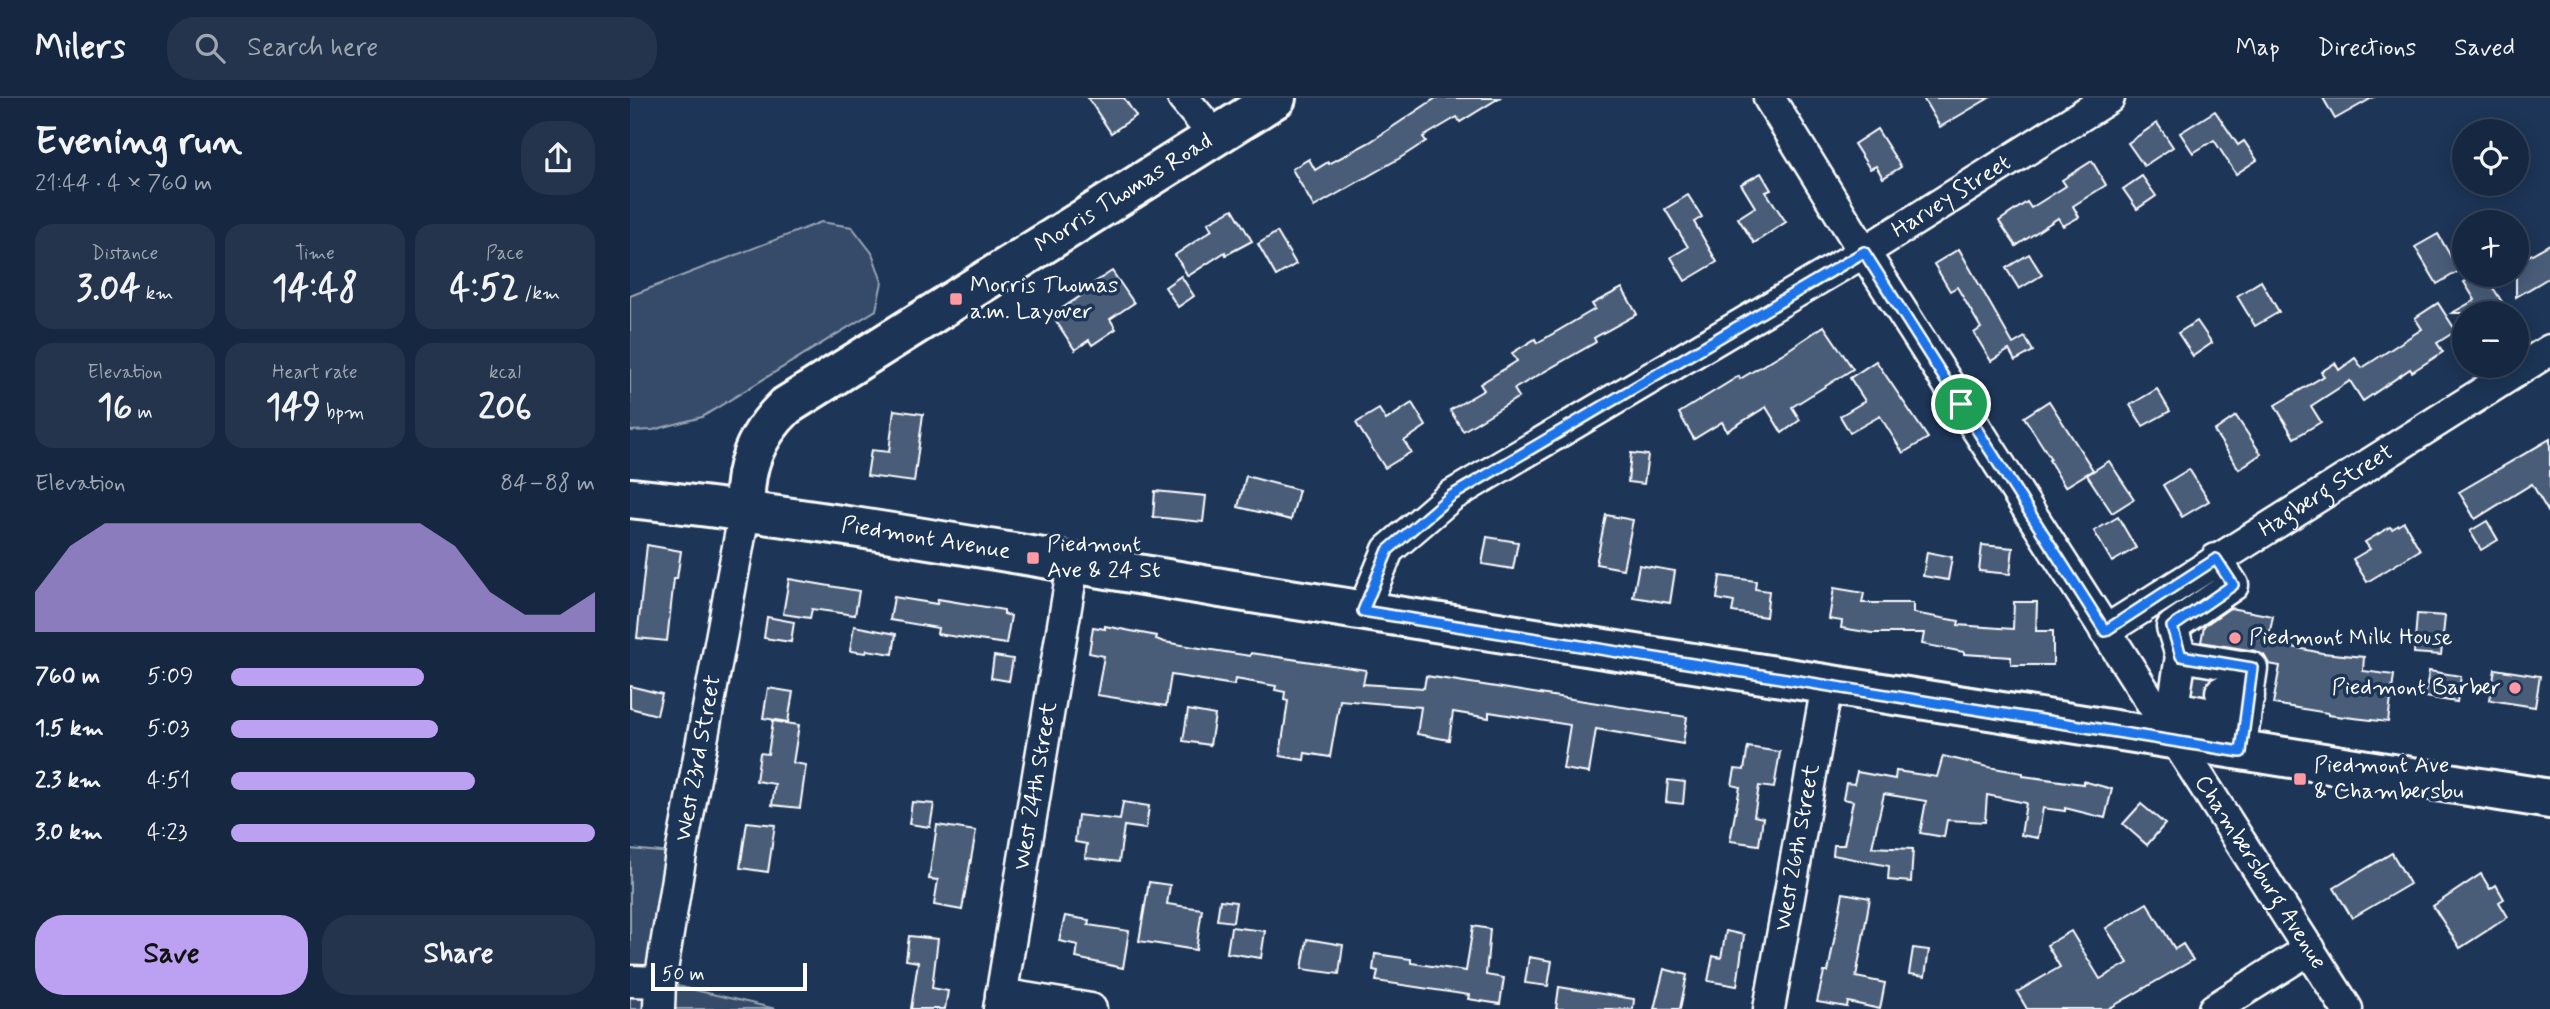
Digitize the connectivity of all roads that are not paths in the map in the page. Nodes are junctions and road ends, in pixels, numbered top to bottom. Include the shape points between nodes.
1 (1183, 98) edge
2 (1276, 98) edge
3 (1769, 98) edge
4 (2109, 98) edge
5 (1214, 136) junction
6 (1864, 252) junction
7 (2550, 350) edge
8 (630, 498) edge
9 (745, 509) junction
10 (2216, 559) junction
11 (1073, 565) junction
12 (1363, 611) junction
13 (2105, 631) junction
14 (1827, 685) junction
15 (2145, 692) junction
16 (2215, 698) junction
17 (2177, 742) junction
18 (2550, 799) edge
19 (2310, 949) junction
20 (630, 981) edge
21 (659, 996) edge
22 (1000, 1002) edge
23 (1091, 1009) edge
24 (1769, 1009) edge
25 (2214, 1009) edge
26 (2347, 1009) edge

1 - 5 street
2 - 5 main road, Morris Thomas Road
3 - 6 street, Chambersburg Avenue
4 - 6 street, Harvey Street
5 - 9 main road, Morris Thomas Road via 786,406 754,450 746,475
6 - 12 street, Harvey Street via 1451,496 1388,550
6 - 13 street, Chambersburg Avenue
7 - 10 street, Hagberg Street
8 - 9 main road, Piedmont Avenue
9 - 11 main road, Piedmont Avenue
9 - 21 street, West 23rd Street
10 - 13 street, Hagberg Street
10 - 16 street via 2233,585 2172,627
11 - 12 main road, Piedmont Avenue
11 - 22 street, West 24th Street
12 - 14 main road, Piedmont Avenue
13 - 15 street, Chambersburg Avenue
14 - 17 main road, Piedmont Avenue
14 - 24 street, West 26th Street
15 - 16 street via 2162,682
15 - 17 street, Chambersburg Avenue
16 - 17 main road, Piedmont Avenue
16 - 18 main road, Piedmont Avenue
17 - 19 street, Chambersburg Avenue
19 - 25 street
19 - 26 street, Chambersburg Avenue
20 - 21 street
22 - 23 street

